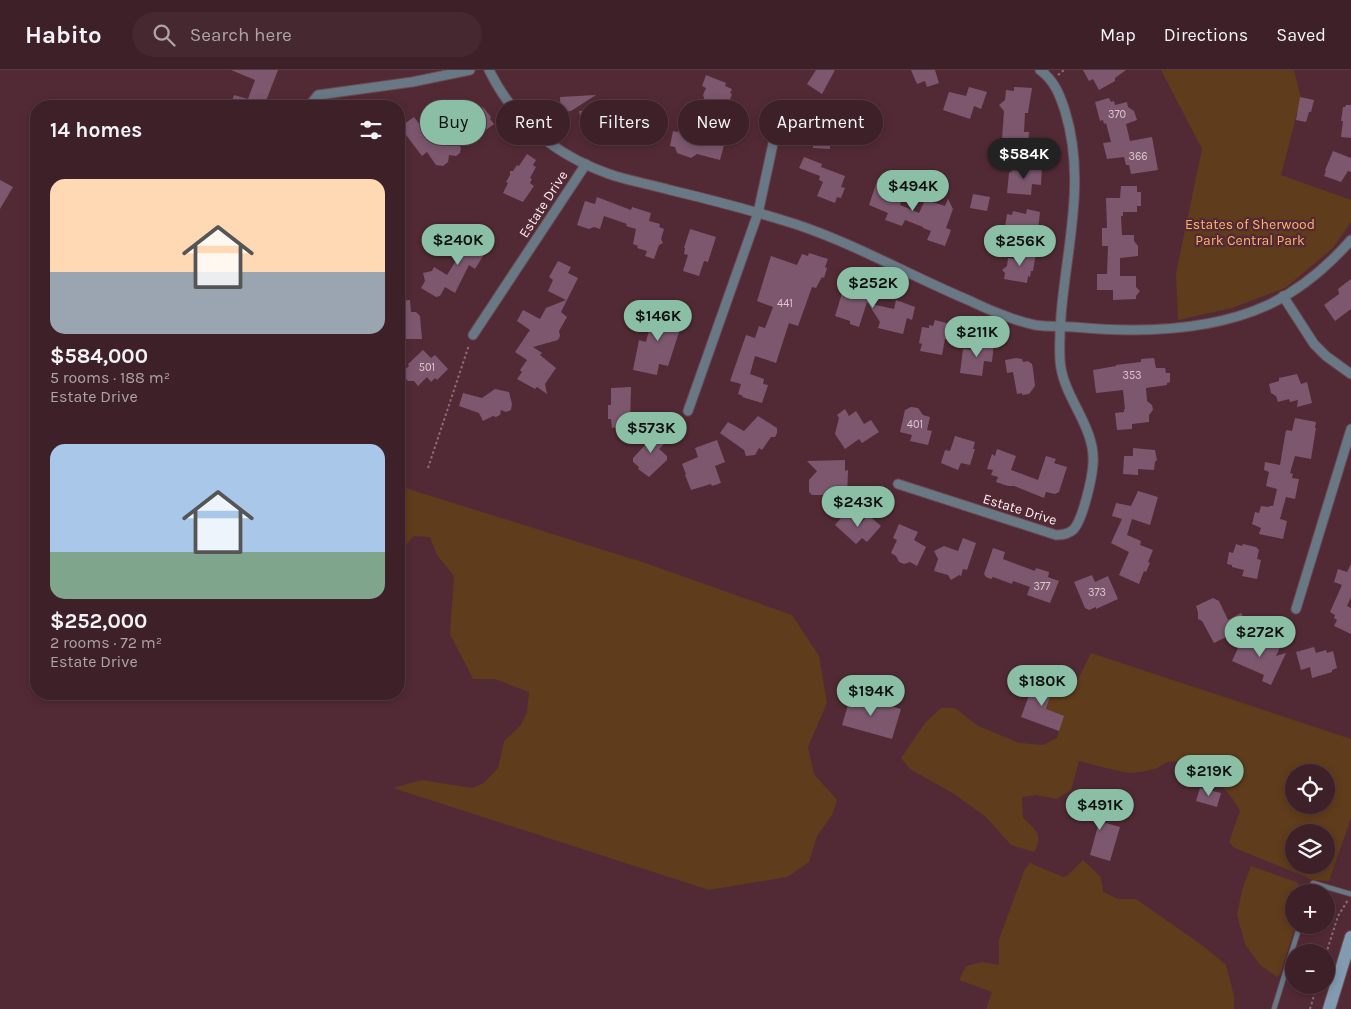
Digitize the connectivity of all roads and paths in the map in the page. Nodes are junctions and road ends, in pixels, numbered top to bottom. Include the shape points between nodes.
1 (470, 70) edge
2 (488, 70) edge
3 (1040, 70) edge
4 (314, 100) edge
5 (773, 145) edge
6 (586, 164) junction
7 (758, 213) junction
8 (1351, 240) edge
9 (1283, 296) junction
10 (1061, 326) junction
11 (473, 335) joint
12 (1351, 374) edge
13 (688, 411) dead end
14 (1351, 429) edge
15 (428, 468) dead end
16 (898, 484) dead end
17 (1296, 608) dead end
18 (1335, 889) edge
19 (1351, 894) edge
20 (1297, 934) edge
21 (1351, 937) edge
22 (1329, 944) edge
23 (1314, 994) edge
24 (1274, 1009) edge
25 (1310, 1009) edge
26 (1329, 1009) edge

1 - 4 street via 318,95
2 - 6 street, Estate Drive via 509,106 548,143
3 - 10 street, Estate Drive via 1052,80 1062,100 1074,152 1075,189
5 - 7 street
6 - 7 street, Estate Drive via 610,174
6 - 11 street, Estate Drive
7 - 10 street, Estate Drive via 798,225 1001,315 1035,325
7 - 13 street
8 - 9 street, Estate Drive via 1312,277
9 - 10 street, Estate Drive via 1249,312 1206,324 1136,330
9 - 12 street via 1314,344
10 - 16 street, Estate Drive via 1062,377 1086,428 1093,461 1079,521 1074,528 1056,535
11 - 15 path
14 - 17 street
18 - 19 lane
19 - 22 path via 1338,916
20 - 24 lane
21 - 26 main road
23 - 25 path

